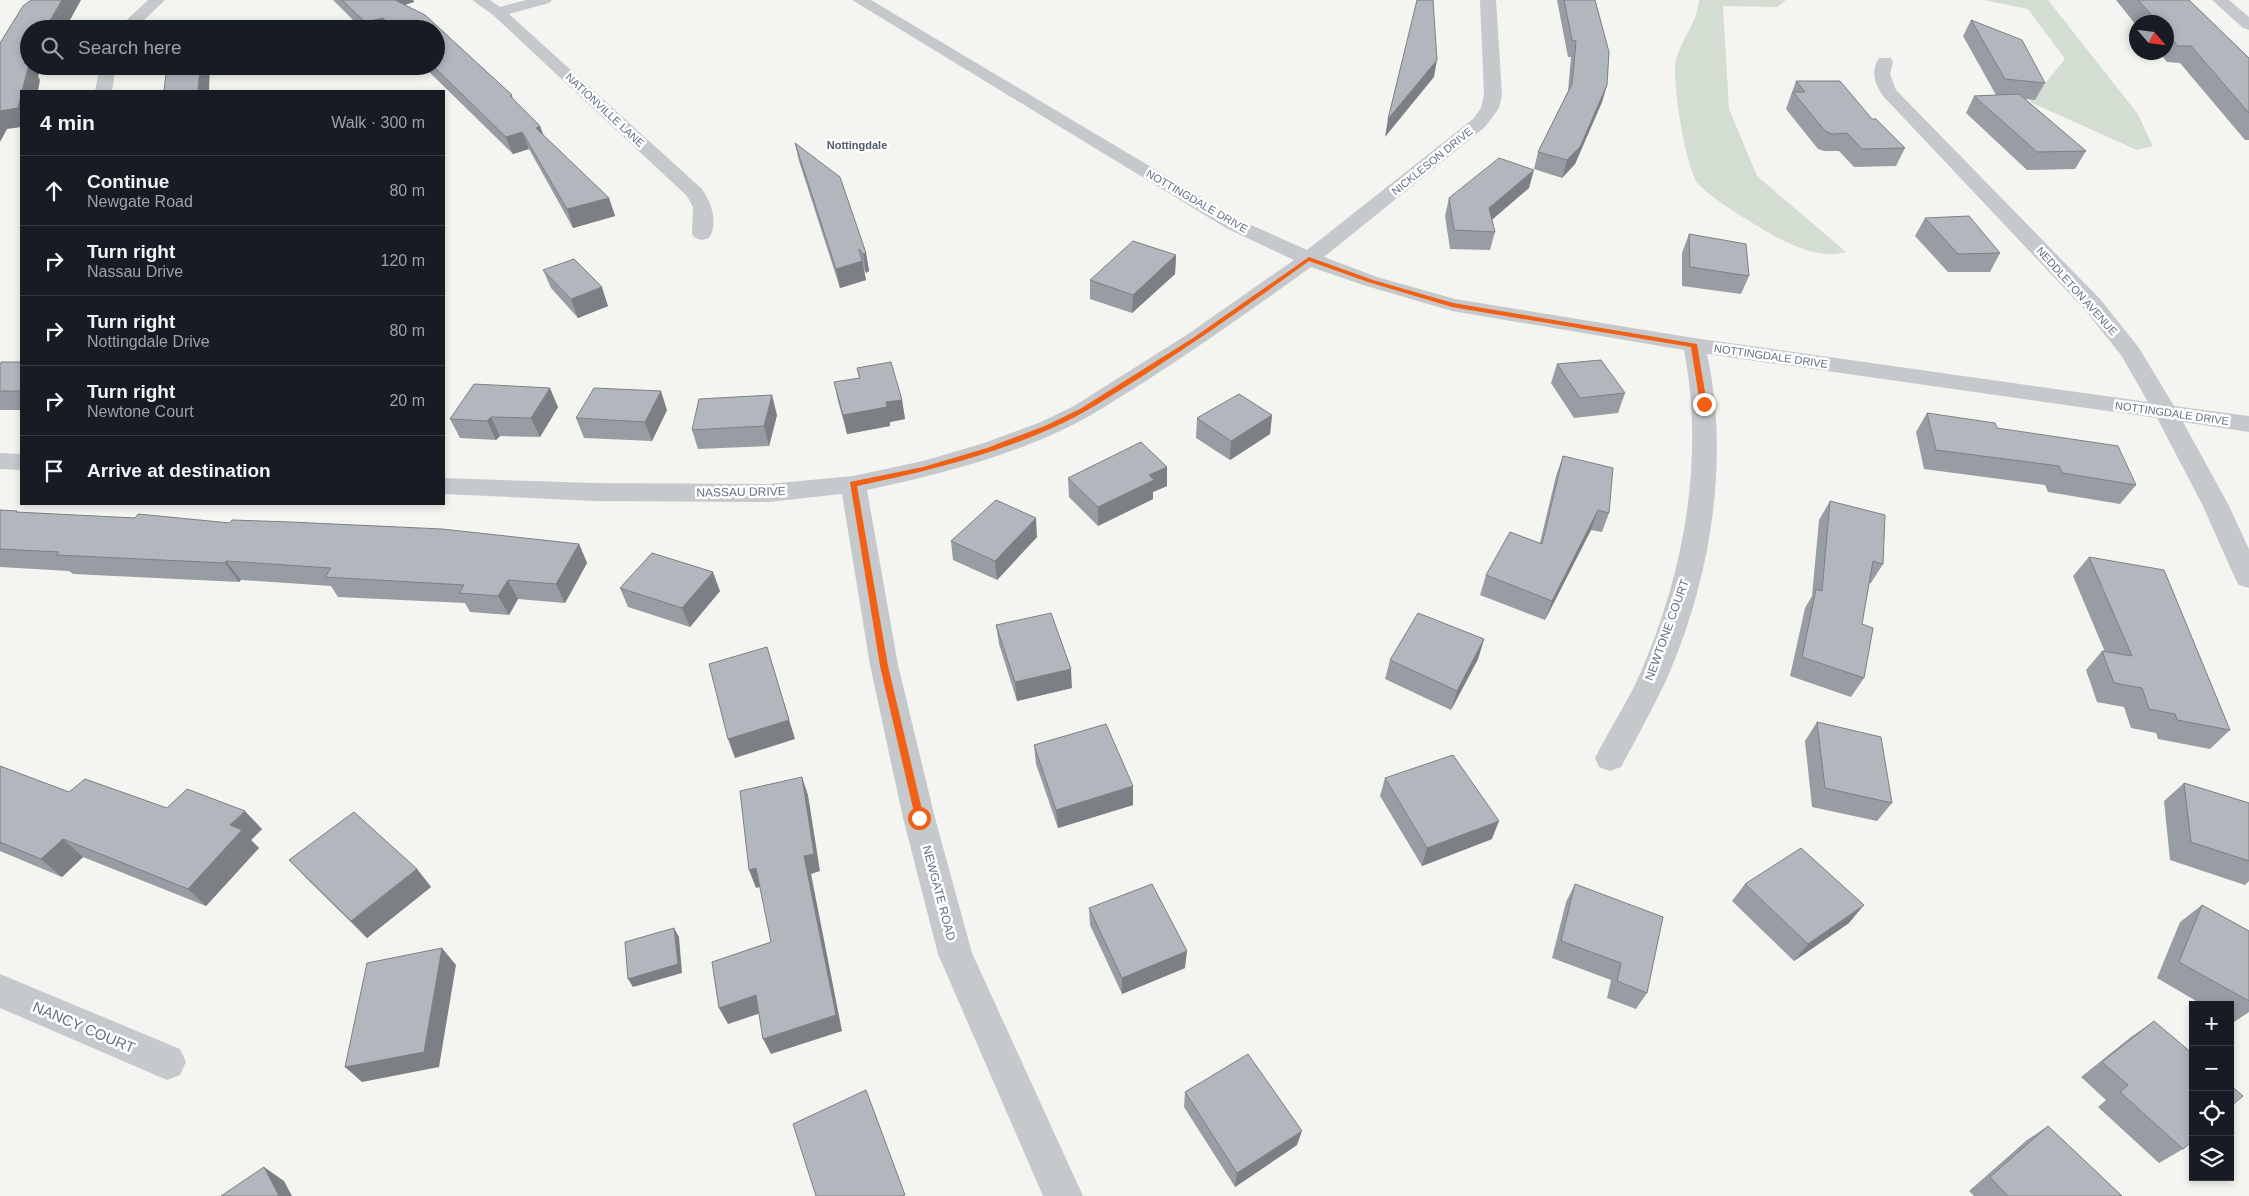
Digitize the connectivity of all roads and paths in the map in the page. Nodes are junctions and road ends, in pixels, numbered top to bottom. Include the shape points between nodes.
1 (157, 0) edge
2 (480, 0) edge
3 (544, 0) edge
4 (860, 0) edge
5 (1488, 0) edge
6 (2220, 0) edge
7 (498, 12) junction
8 (135, 20) edge
9 (2249, 25) edge
10 (1885, 62) dead end
11 (107, 75) edge
12 (104, 90) edge
13 (702, 234) dead end
14 (1309, 259) junction
15 (1694, 345) junction
16 (2165, 411) junction
17 (2249, 424) edge
18 (0, 461) edge
19 (20, 462) edge
20 (853, 484) junction
21 (445, 486) edge
22 (2249, 578) edge
23 (1610, 758) dead end
24 (0, 991) edge
25 (167, 1062) dead end
26 (1063, 1196) edge

1 - 8 street
2 - 7 street, NATIONVILLE LANE
3 - 7 street
4 - 14 street, NOTTINGDALE DRIVE via 1233,224
5 - 14 street, NICKLESON DRIVE via 1493,95 1490,108 1479,123
6 - 9 street
7 - 13 street, NATIONVILLE LANE via 695,193 703,207
10 - 16 street, NEDDLETON AVENUE via 1882,79 1889,92 2093,305 2131,353
11 - 12 street
14 - 15 street, NOTTINGDALE DRIVE via 1452,305
14 - 20 street, NASSAU DRIVE via 1196,339 1082,411 990,450 924,469
15 - 16 street, NOTTINGDALE DRIVE
15 - 23 street, NEWTONE COURT via 1704,404 1705,467 1696,536 1682,595 1654,674
16 - 17 street, NOTTINGDALE DRIVE
16 - 22 street, NEDDLETON AVENUE via 2215,504
18 - 19 street
20 - 21 street, NASSAU DRIVE via 768,494
20 - 26 street, NEWGATE ROAD via 884,666 955,954
24 - 25 street, NANCY COURT

